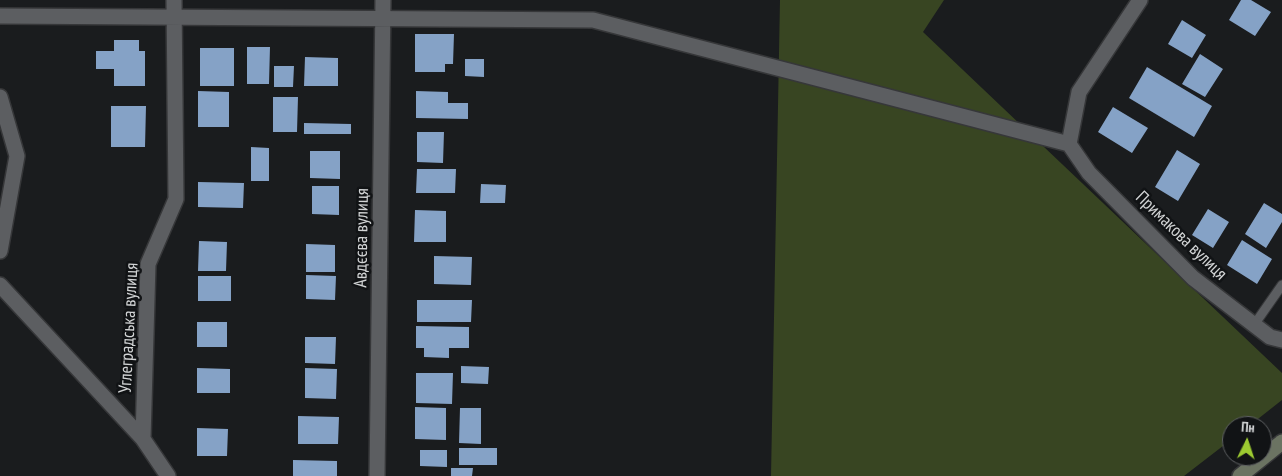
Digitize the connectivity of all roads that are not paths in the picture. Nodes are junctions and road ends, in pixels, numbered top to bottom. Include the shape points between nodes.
1 (174, 0) edge
2 (383, 0) edge
3 (1140, 0) edge
4 (0, 16) edge
5 (174, 17) junction
6 (383, 18) junction
7 (0, 97) edge
8 (1069, 144) junction
9 (0, 252) edge
10 (0, 285) edge
11 (1282, 285) edge
12 (1254, 325) junction
13 (1282, 340) edge
14 (143, 439) junction
15 (1282, 442) edge
16 (168, 476) edge
17 (377, 476) edge
18 (1240, 476) edge

1 - 5 street, Углеградська вулиця
2 - 6 street, Авдєєва вулиця
3 - 8 street via 1079,92
4 - 5 street
5 - 6 street
5 - 14 street, Углеградська вулиця via 176,199 148,264
6 - 8 street via 593,20
6 - 17 street, Авдєєва вулиця
7 - 9 street via 17,156
8 - 12 street, Примакова вулиця via 1089,173 1193,278
10 - 14 street
11 - 12 lane
12 - 13 street, Примакова вулиця via 1270,337
14 - 16 street
15 - 18 street

